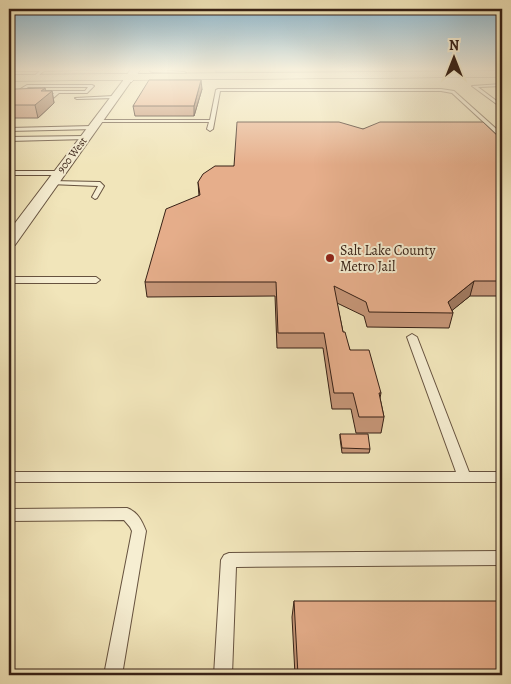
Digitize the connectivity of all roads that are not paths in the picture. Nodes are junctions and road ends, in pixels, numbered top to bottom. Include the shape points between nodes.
1 (111, 101) edge
2 (216, 101) edge
3 (461, 101) edge
4 (494, 101) edge
5 (500, 101) edge
6 (497, 103) junction
7 (502, 107) edge
8 (502, 115) edge
9 (502, 120) edge
10 (212, 121) junction
11 (9, 129) edge
12 (92, 129) junction
13 (210, 129) dead end
14 (502, 138) edge
15 (9, 139) edge
16 (60, 172) junction
17 (9, 173) edge
18 (52, 183) junction
19 (95, 197) dead end
20 (9, 242) edge
21 (9, 280) edge
22 (96, 280) dead end
23 (412, 337) dead end
24 (9, 477) edge
25 (464, 477) junction
26 (502, 477) edge
27 (9, 515) edge
28 (502, 558) edge
29 (113, 675) edge
30 (223, 675) edge

1 - 12 street, 900 West
2 - 10 lane
3 - 14 lane
4 - 6 lane
5 - 6 lane
6 - 7 lane
8 - 9 lane
10 - 12 lane
10 - 13 lane
11 - 12 lane
12 - 15 lane via 44,138
12 - 16 street, 900 West
16 - 17 lane
16 - 18 street, 900 West
18 - 19 lane via 100,184
18 - 20 street, 900 West
21 - 22 lane
23 - 25 lane
24 - 25 lane
25 - 26 lane
27 - 29 lane via 127,514 136,522 139,531
28 - 30 lane via 229,560

